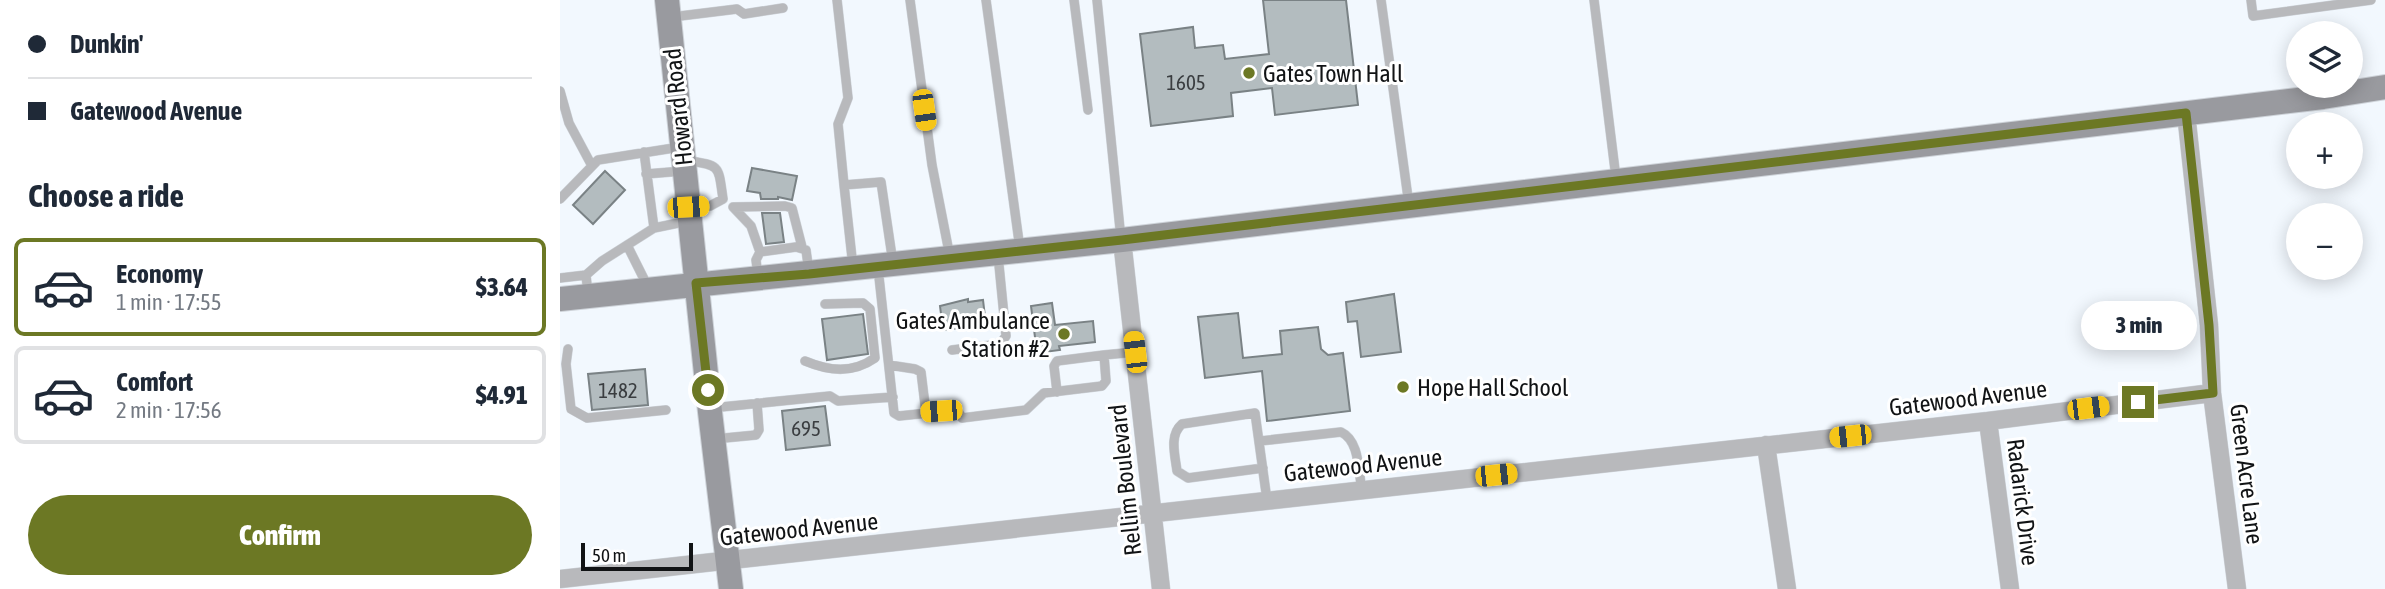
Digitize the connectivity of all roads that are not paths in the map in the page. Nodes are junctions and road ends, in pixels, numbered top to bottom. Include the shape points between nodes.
1 (837, 0) edge
2 (909, 0) edge
3 (986, 0) edge
4 (1074, 0) edge
5 (1097, 0) edge
6 (1381, 0) edge
7 (1594, 0) edge
8 (2251, 0) edge
9 (2371, 0) edge
10 (668, 8) edge
11 (783, 8) dead end
12 (2385, 87) edge
13 (560, 91) edge
14 (1088, 110) dead end
15 (2186, 113) junction
16 (643, 152) junction
17 (683, 159) junction
18 (592, 166) junction
19 (646, 174) junction
20 (1616, 180) junction
21 (844, 185) junction
22 (560, 198) edge
23 (723, 200) junction
24 (1409, 206) junction
25 (733, 207) junction
26 (689, 214) junction
27 (653, 228) junction
28 (1122, 240) junction
29 (627, 245) junction
30 (802, 247) junction
31 (760, 252) junction
32 (1009, 252) junction
33 (950, 258) junction
34 (886, 266) junction
35 (853, 269) junction
36 (809, 274) junction
37 (560, 278) edge
38 (758, 278) junction
39 (696, 283) junction
40 (587, 285) junction
41 (649, 289) junction
42 (560, 299) edge
43 (825, 304) dead end
44 (568, 349) dead end
45 (952, 350) dead end
46 (1135, 352) junction
47 (1104, 355) junction
48 (805, 361) dead end
49 (889, 365) junction
50 (1057, 392) junction
51 (2213, 393) junction
52 (892, 397) junction
53 (757, 403) junction
54 (709, 408) junction
55 (666, 410) dead end
56 (926, 413) junction
57 (1988, 421) junction
58 (713, 439) junction
59 (1260, 441) junction
60 (1766, 445) junction
61 (1263, 468) junction
62 (1362, 490) junction
63 (1267, 500) junction
64 (1154, 513) junction
65 (728, 561) junction
66 (560, 579) edge
67 (731, 589) edge
68 (1161, 589) edge
69 (1787, 589) edge
70 (2010, 589) edge
71 (2237, 589) edge

1 - 21 lane via 848,98 838,124
2 - 33 lane
3 - 32 lane
4 - 14 lane
5 - 28 lane
6 - 24 lane
7 - 20 lane
8 - 9 lane via 2253,16
10 - 11 lane via 737,9 744,14
10 - 17 main road, Howard Road
12 - 15 main road
13 - 18 lane via 569,123
15 - 20 main road
15 - 51 street, Green Acre Lane
16 - 17 lane
16 - 18 lane via 598,160
16 - 19 lane
17 - 19 lane
17 - 23 lane via 712,164 719,170
17 - 26 main road, Howard Road
18 - 22 lane
19 - 27 lane
20 - 24 main road
21 - 34 lane via 881,182
21 - 35 lane
23 - 25 lane
23 - 26 lane
24 - 28 main road
25 - 30 lane via 792,208
25 - 31 lane via 751,226
26 - 27 lane
26 - 39 main road, Howard Road
27 - 29 lane
28 - 32 main road
28 - 46 street, Rellim Boulevard
29 - 40 lane via 602,261
29 - 41 lane
30 - 31 lane
30 - 36 lane
31 - 38 lane
32 - 33 main road
32 - 45 lane via 1006,336 1000,344
33 - 34 main road
34 - 35 main road
34 - 49 lane
35 - 36 main road
36 - 38 main road
37 - 40 lane
38 - 39 main road
39 - 41 main road
39 - 54 main road, Howard Road
40 - 41 main road
40 - 42 main road
43 - 48 lane via 863,303 870,309 875,358 862,367 828,370
44 - 55 lane via 571,409 587,418
46 - 47 lane
46 - 64 street, Rellim Boulevard
47 - 50 lane via 1106,381 1102,386
47 - 50 lane via 1058,360 1054,366
49 - 52 lane
49 - 56 lane via 920,372
50 - 56 lane via 1044,393 1026,410 962,418 957,410
51 - 57 street, Gatewood Avenue
51 - 71 street, Green Acre Lane
52 - 53 lane via 838,401 830,396
52 - 56 lane via 894,413 899,416
53 - 54 lane
53 - 58 lane via 756,435
54 - 58 main road, Howard Road
57 - 60 street, Gatewood Avenue
57 - 70 street, Radarick Drive
58 - 65 main road, Howard Road
59 - 61 lane
59 - 61 lane via 1255,413 1182,424 1174,436 1177,471 1188,478
59 - 62 lane via 1341,432 1353,443
60 - 62 street, Gatewood Avenue
60 - 69 street
61 - 63 lane
62 - 63 street, Gatewood Avenue
63 - 64 street, Gatewood Avenue
64 - 65 street, Gatewood Avenue
64 - 68 street, Rellim Boulevard
65 - 66 street, Gatewood Avenue
65 - 67 main road, Howard Road

